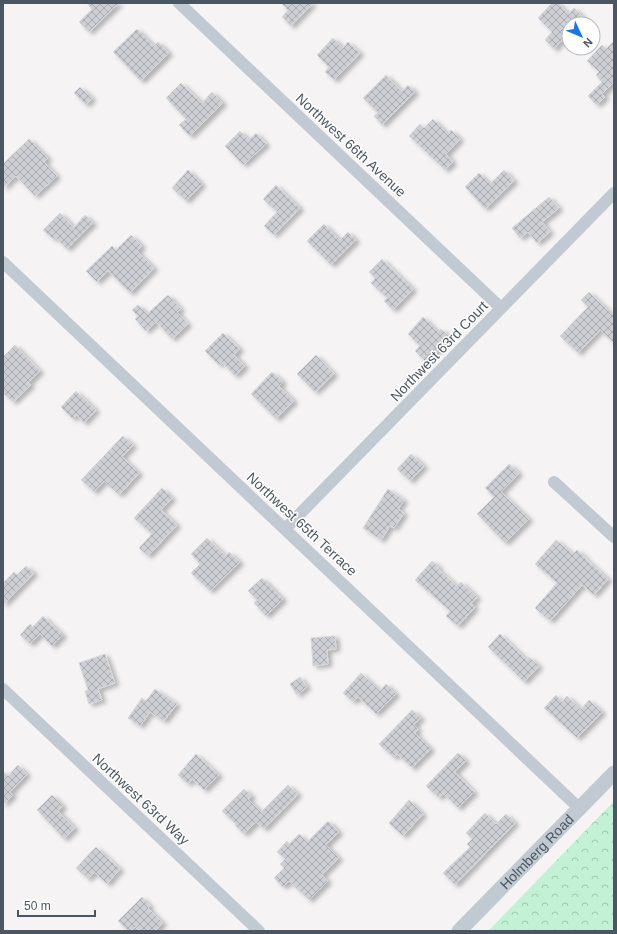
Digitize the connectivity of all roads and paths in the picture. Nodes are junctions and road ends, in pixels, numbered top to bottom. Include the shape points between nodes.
1 (179, 3) edge
2 (614, 193) edge
3 (3, 262) edge
4 (501, 308) junction
5 (554, 482) dead end
6 (285, 529) junction
7 (614, 537) edge
8 (3, 689) edge
9 (614, 773) edge
10 (579, 808) junction
11 (259, 931) edge
12 (459, 931) edge

1 - 4 street, Northwest 66th Avenue
2 - 4 street, Northwest 63rd Court
3 - 6 street, Northwest 65th Terrace
4 - 6 street, Northwest 63rd Court
5 - 7 street
6 - 10 street, Northwest 65th Terrace
8 - 11 street, Northwest 63rd Way
9 - 10 street, Holmberg Road
10 - 12 street, Holmberg Road

